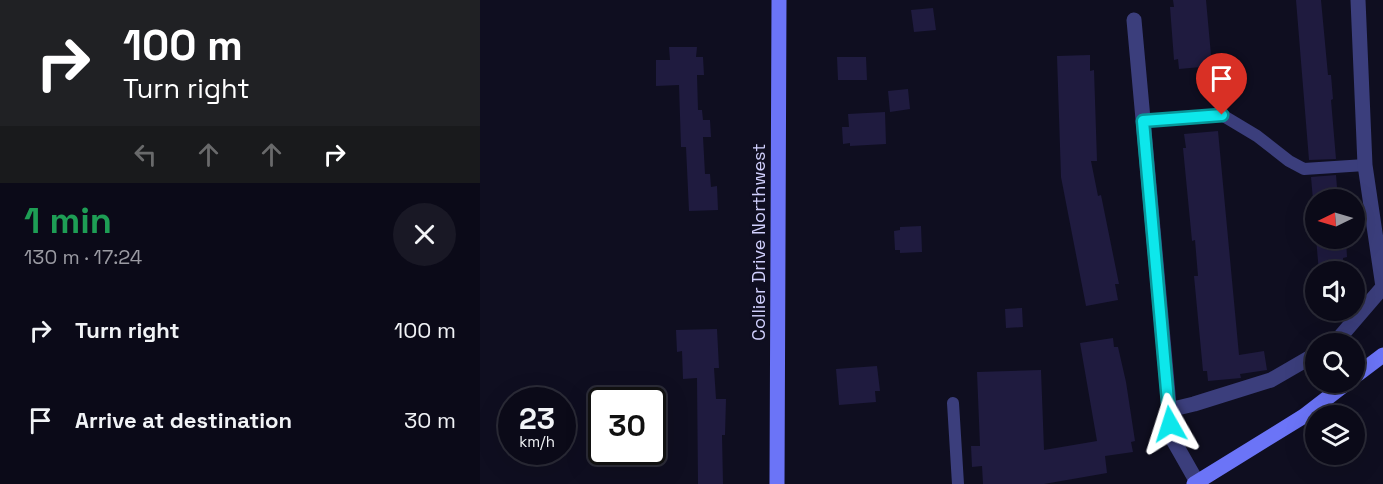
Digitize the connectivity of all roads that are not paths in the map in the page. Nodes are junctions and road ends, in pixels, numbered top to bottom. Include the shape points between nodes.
1 (779, 0) edge
2 (1358, 0) edge
3 (1134, 20) dead end
4 (1143, 121) junction
5 (1365, 165) junction
6 (1383, 287) edge
7 (1343, 333) edge
8 (1383, 355) edge
9 (1305, 360) edge
10 (1365, 369) edge
11 (1334, 393) edge
12 (953, 403) dead end
13 (1168, 410) junction
14 (1196, 483) edge
15 (777, 484) edge
16 (958, 484) edge

1 - 15 main road, Collier Drive Northwest
2 - 5 street
3 - 4 street
4 - 5 lane via 1222,115 1304,169
4 - 13 street
5 - 6 street
6 - 7 street
8 - 10 main road
9 - 13 street via 1271,380
11 - 14 main road
12 - 16 lane
13 - 14 street via 1172,438

